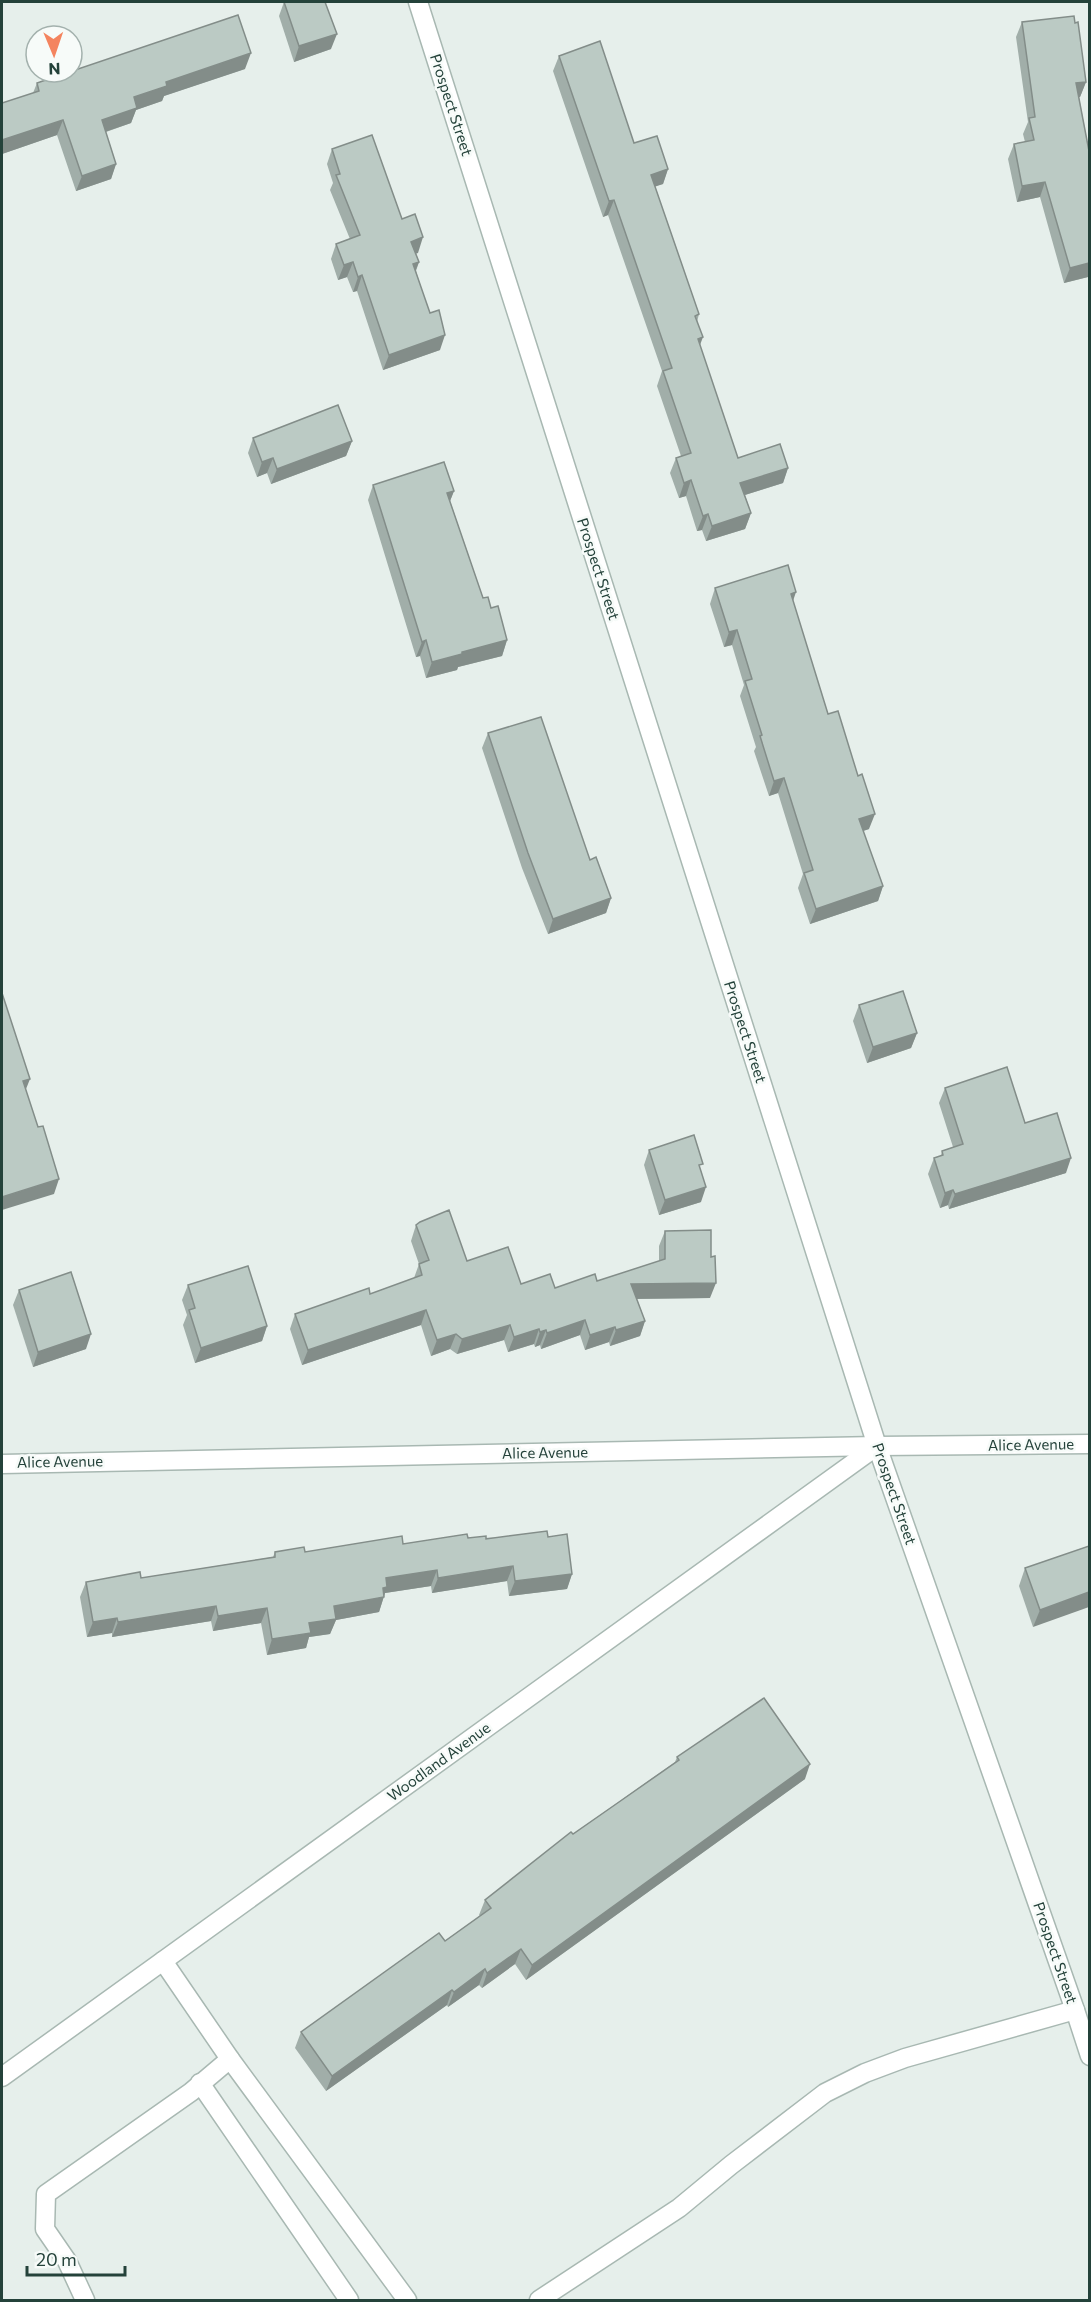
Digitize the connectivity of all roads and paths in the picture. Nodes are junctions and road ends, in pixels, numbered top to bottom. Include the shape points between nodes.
1 (418, 2) edge
2 (1089, 1444) edge
3 (877, 1446) junction
4 (2, 1464) edge
5 (163, 1961) junction
6 (1075, 2010) junction
7 (1089, 2056) edge
8 (230, 2059) junction
9 (2, 2077) edge
10 (200, 2083) junction
11 (85, 2301) edge
12 (349, 2301) edge
13 (406, 2301) edge
14 (539, 2301) edge

1 - 3 street, Prospect Street
2 - 3 street, Alice Avenue
3 - 4 street, Alice Avenue
3 - 5 street, Woodland Avenue
3 - 6 street, Prospect Street
5 - 8 street
5 - 9 street, Woodland Avenue
6 - 7 street, Prospect Street
6 - 14 street via 905,2058 825,2093 679,2208
8 - 10 street
8 - 13 street
10 - 11 street via 46,2194 45,2229 67,2261
10 - 12 street

